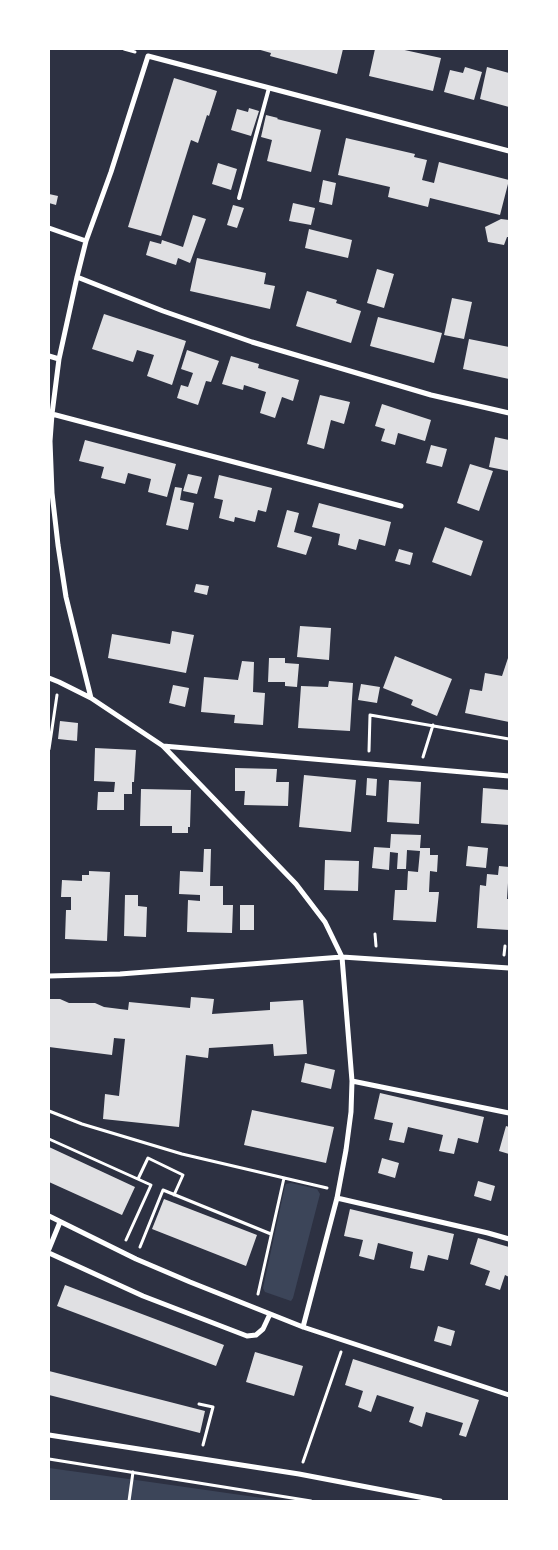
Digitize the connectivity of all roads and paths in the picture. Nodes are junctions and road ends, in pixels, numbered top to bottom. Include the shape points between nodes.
1 (269, 88) junction
2 (509, 151) edge
3 (239, 198) dead end
4 (49, 228) edge
5 (86, 241) junction
6 (77, 276) junction
7 (49, 356) edge
8 (59, 359) junction
9 (509, 413) edge
10 (52, 414) junction
11 (401, 506) dead end
12 (49, 678) edge
13 (59, 682) junction
14 (91, 698) junction
15 (433, 725) junction
16 (509, 739) edge
17 (163, 746) junction
18 (49, 749) edge
19 (368, 763) junction
20 (420, 767) junction
21 (509, 776) edge
22 (342, 957) junction
23 (509, 968) edge
24 (49, 976) edge
25 (352, 1081) junction
26 (49, 1111) edge
27 (509, 1113) edge
28 (49, 1138) edge
29 (284, 1178) junction
30 (138, 1179) junction
31 (338, 1191) junction
32 (174, 1194) junction
33 (337, 1198) junction
34 (49, 1216) edge
35 (60, 1222) junction
36 (271, 1234) junction
37 (509, 1239) edge
38 (49, 1251) edge
39 (120, 1252) junction
40 (136, 1259) junction
41 (255, 1308) junction
42 (270, 1314) junction
43 (303, 1327) junction
44 (344, 1342) junction
45 (509, 1395) edge
46 (199, 1404) dead end
47 (49, 1435) edge
48 (200, 1458) junction
49 (49, 1459) edge
50 (133, 1472) junction
51 (299, 1474) junction
52 (129, 1501) edge
53 (311, 1501) edge
54 (440, 1501) edge

1 - 2 street
1 - 3 lane
1 - 5 street via 148,56
4 - 5 street
5 - 6 street
6 - 8 street
6 - 9 street via 252,342 431,395
7 - 8 street
8 - 10 street
10 - 11 street
10 - 14 street via 52,493 58,545 66,597
12 - 13 street
13 - 14 street
13 - 18 path
14 - 17 street
15 - 16 path
15 - 19 path via 370,715
15 - 20 path
17 - 19 street
17 - 22 street via 296,884 325,922
19 - 20 street
20 - 21 street
22 - 23 street
22 - 24 street via 120,974
22 - 25 street
25 - 27 street
25 - 31 street via 346,1150
26 - 29 path via 182,1154
28 - 30 path
29 - 31 path
29 - 36 path
30 - 32 path via 148,1158 183,1175
30 - 39 path via 151,1185
31 - 33 street
32 - 36 path
32 - 40 path via 163,1190
33 - 37 street
33 - 43 street
34 - 35 street
35 - 38 street
35 - 39 street
36 - 41 path
38 - 42 street via 143,1296 247,1336 256,1335 264,1329
39 - 40 street
40 - 41 street
41 - 42 street
42 - 43 street
43 - 44 street
44 - 45 street
44 - 51 path
46 - 48 path via 213,1407
47 - 48 street
48 - 51 street
49 - 50 path
50 - 52 path
50 - 53 path
51 - 54 street

